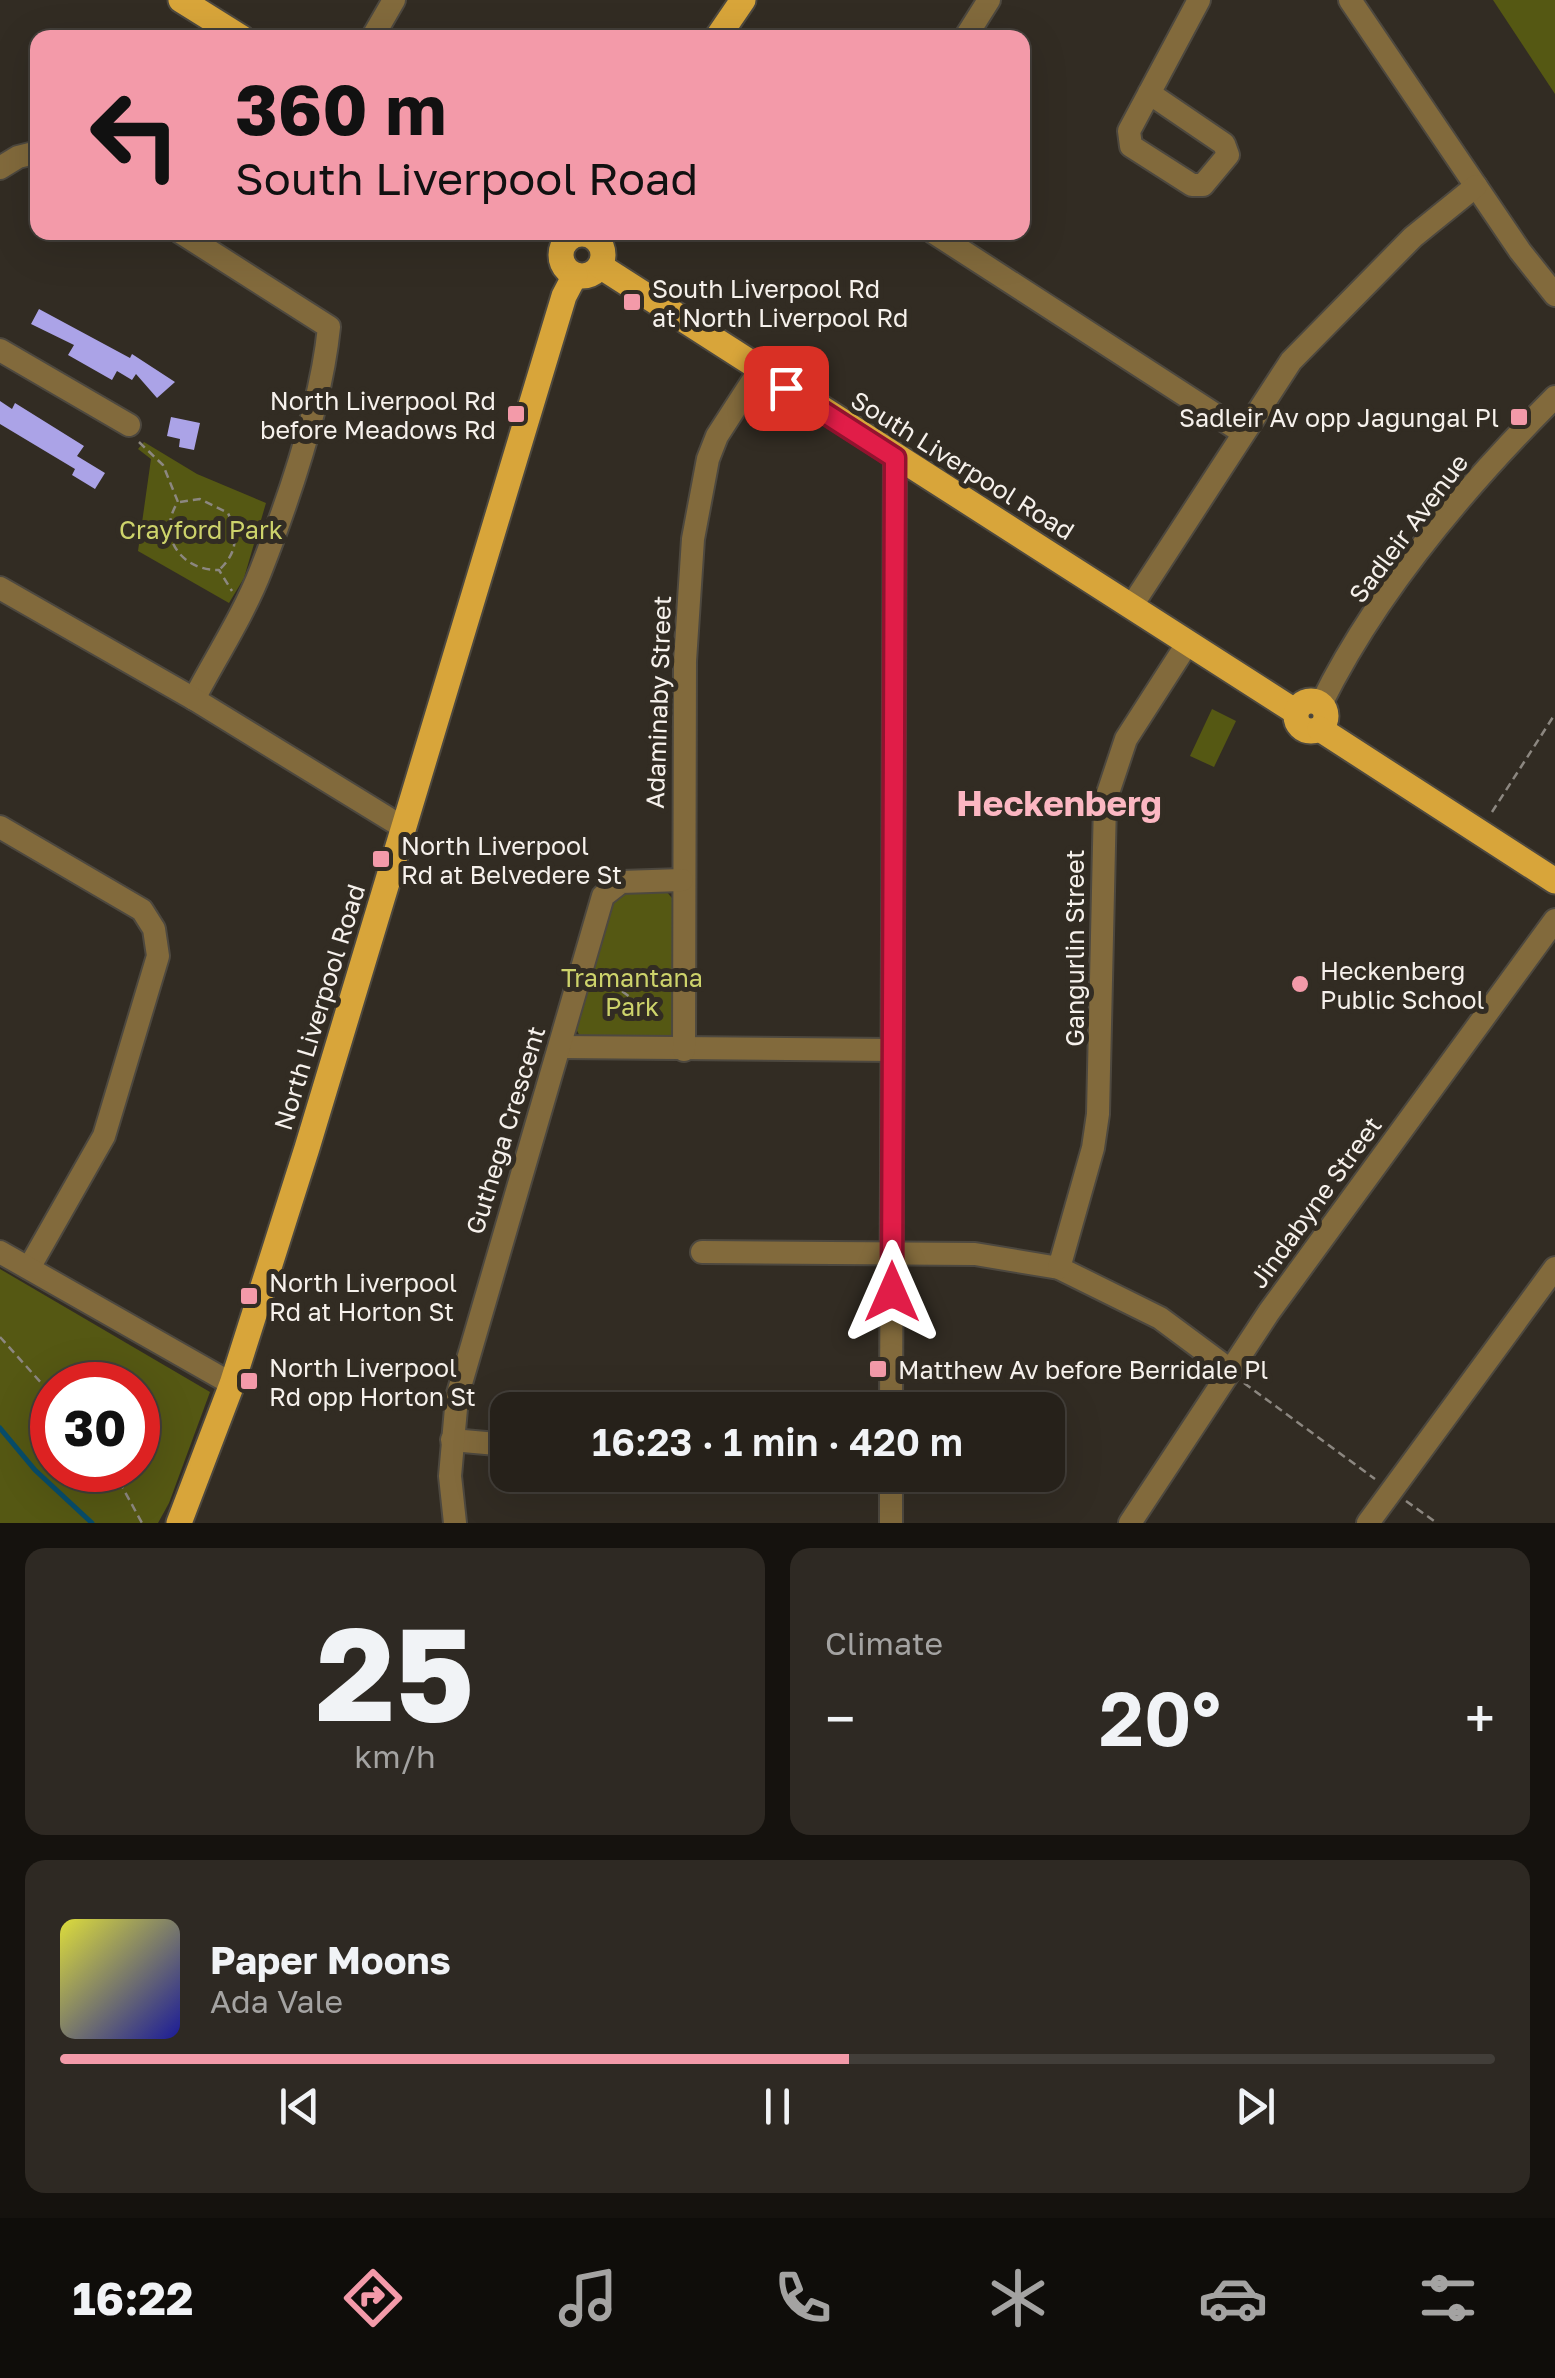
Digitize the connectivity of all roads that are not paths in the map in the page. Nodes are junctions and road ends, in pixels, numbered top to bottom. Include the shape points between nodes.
1 (181, 0) edge
2 (394, 0) edge
3 (743, 0) edge
4 (989, 0) edge
5 (1199, 0) edge
6 (1350, 0) edge
7 (229, 30) edge
8 (377, 30) edge
9 (722, 30) edge
10 (969, 30) edge
11 (1149, 93) dead end
12 (30, 154) edge
13 (0, 168) edge
14 (1476, 186) junction
15 (192, 240) edge
16 (554, 240) edge
17 (595, 240) edge
18 (945, 240) edge
19 (600, 266) junction
20 (575, 275) junction
21 (1555, 295) edge
22 (0, 350) edge
23 (759, 371) junction
24 (1555, 397) edge
25 (129, 425) road end
26 (1242, 432) junction
27 (895, 458) junction
28 (0, 588) edge
29 (1131, 607) junction
30 (1187, 644) junction
31 (194, 699) junction
32 (1312, 715) junction
33 (0, 827) edge
34 (404, 828) junction
35 (682, 880) junction
36 (1555, 881) edge
37 (1555, 920) edge
38 (684, 1041) junction
39 (560, 1047) junction
40 (892, 1050) junction
41 (0, 1252) edge
42 (702, 1252) dead end
43 (892, 1253) junction
44 (29, 1268) junction
45 (1059, 1268) junction
46 (1555, 1268) edge
47 (1236, 1376) junction
48 (232, 1384) junction
49 (892, 1392) edge
50 (452, 1440) junction
51 (490, 1443) edge
52 (891, 1492) edge
53 (179, 1523) edge
54 (456, 1523) edge
55 (891, 1523) edge
56 (1130, 1523) edge
57 (1368, 1523) edge

1 - 7 main road
2 - 8 street
3 - 9 main road
4 - 10 street
5 - 11 street
6 - 14 street
12 - 13 street
14 - 21 street
14 - 26 street via 1414,237 1291,361
15 - 31 street via 328,327 310,420 261,572
16 - 20 main road
17 - 19 main road
18 - 26 street
19 - 20 main road
19 - 23 main road, South Liverpool Road
20 - 34 main road, North Liverpool Road
22 - 25 street
23 - 27 main road, South Liverpool Road
23 - 35 street, Adaminaby Street via 712,448 693,539
24 - 32 street, Sadleir Avenue via 1434,533
26 - 29 street
27 - 29 main road, South Liverpool Road
27 - 40 street
28 - 31 street
29 - 30 main road, South Liverpool Road
30 - 32 main road, South Liverpool Road
30 - 45 street, Gangurlin Street via 1126,739 1105,802 1097,1132
31 - 34 street
32 - 36 main road, South Liverpool Road
33 - 44 street via 142,910 154,929 158,956 104,1136
34 - 48 main road, North Liverpool Road
35 - 38 street, Adaminaby Street
35 - 39 street, Guthega Crescent via 621,882 603,896
37 - 47 street, Jindabyne Street
38 - 39 street
38 - 40 street
39 - 50 street, Guthega Crescent via 466,1357
40 - 43 street
41 - 44 street
42 - 43 street
43 - 45 street via 975,1254
43 - 49 street
44 - 48 street
45 - 47 street via 1160,1318
46 - 57 street
47 - 56 street, Jindabyne Street
48 - 53 main road, North Liverpool Road
50 - 51 street
50 - 54 street, Guthega Crescent
52 - 55 street

